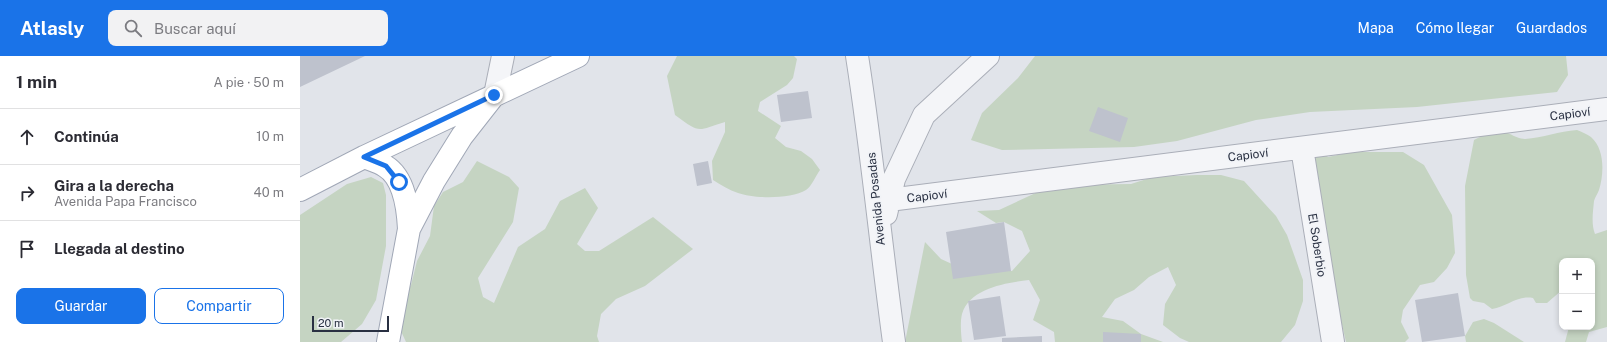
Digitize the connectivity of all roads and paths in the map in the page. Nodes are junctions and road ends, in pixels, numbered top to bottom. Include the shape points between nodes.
1 (503, 56) edge
2 (578, 56) edge
3 (857, 56) edge
4 (988, 56) edge
5 (494, 95) junction
6 (1607, 109) edge
7 (1302, 148) junction
8 (364, 157) junction
9 (300, 190) edge
10 (889, 200) junction
11 (409, 229) junction
12 (880, 241) junction
13 (387, 340) edge
14 (894, 342) edge
15 (1333, 342) edge

1 - 5 street
2 - 5 main road
3 - 12 street, Avenida Posadas via 867,116
4 - 10 street via 924,116 894,179
5 - 8 main road
5 - 11 main road via 462,136 434,181
6 - 7 street, Capioví
7 - 10 street, Capioví
7 - 15 street, El Soberbio
8 - 9 main road
8 - 11 main road via 386,166 399,182 407,203
10 - 12 street
11 - 13 main road
12 - 14 street, Avenida Posadas

